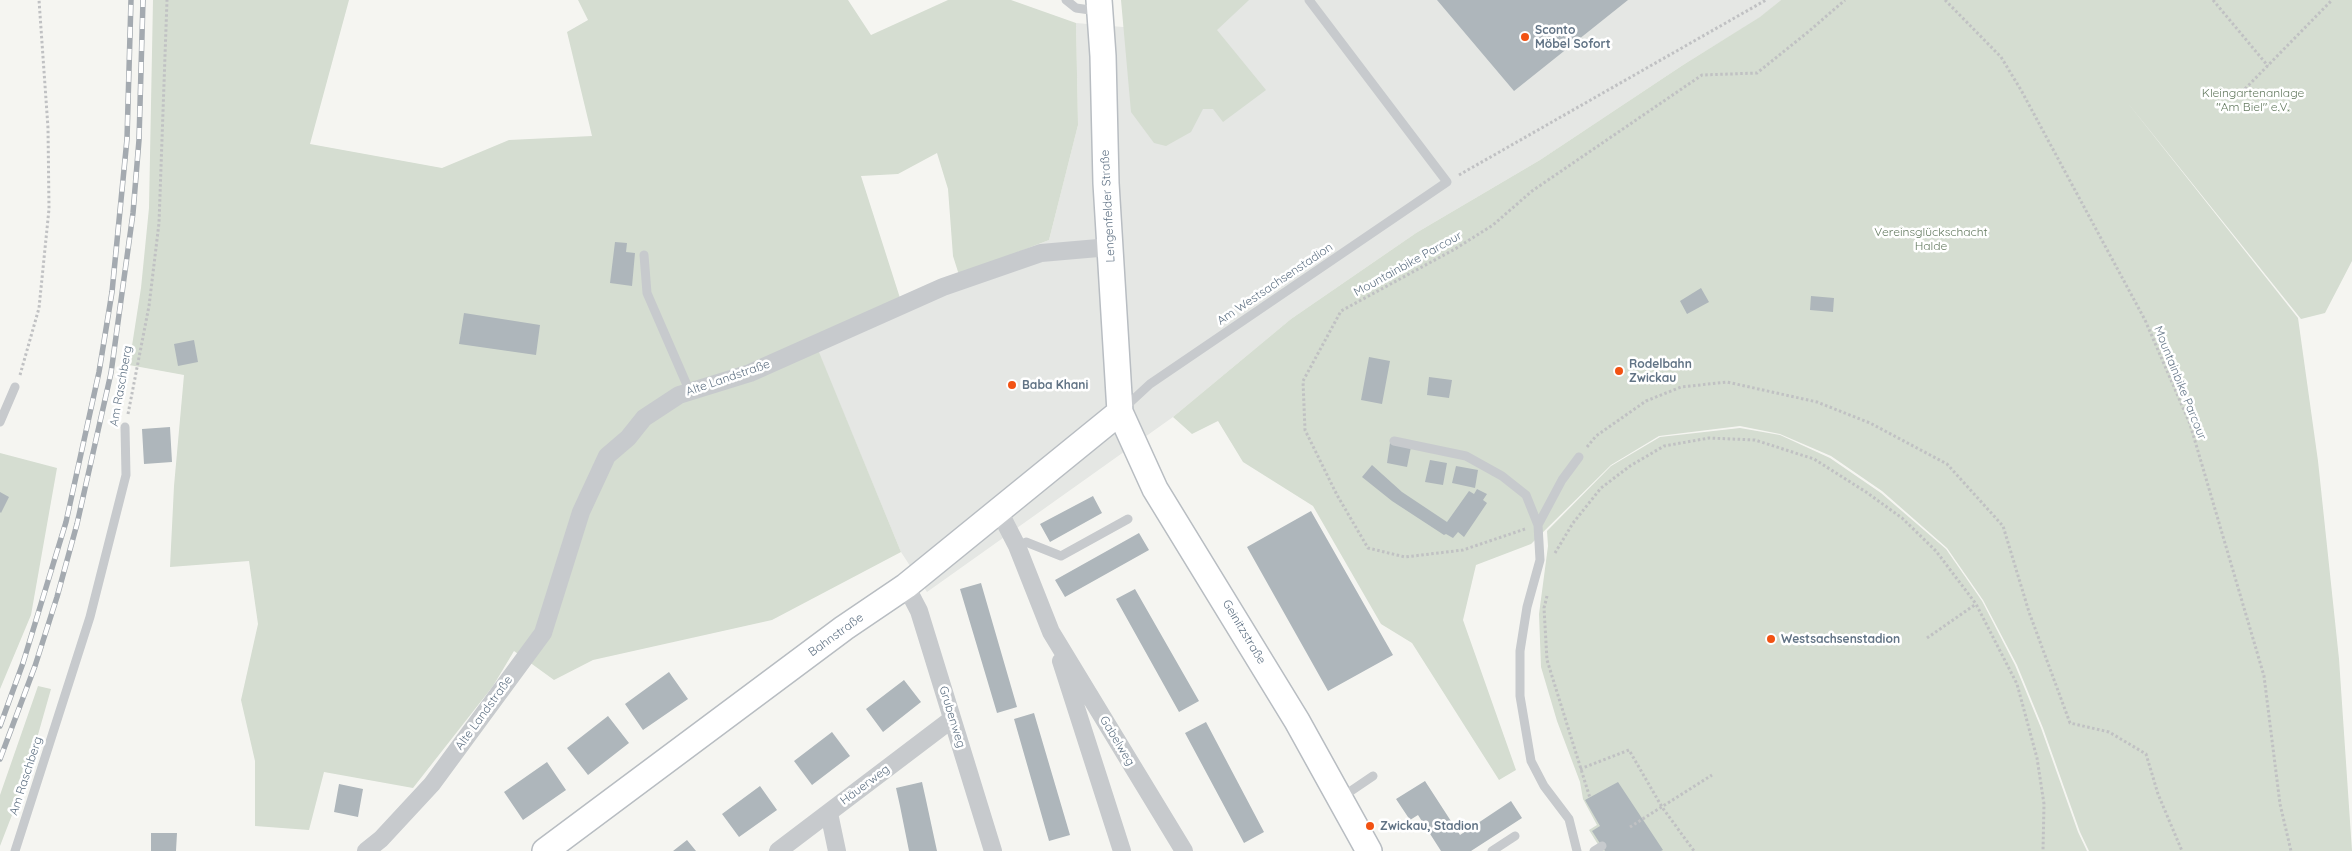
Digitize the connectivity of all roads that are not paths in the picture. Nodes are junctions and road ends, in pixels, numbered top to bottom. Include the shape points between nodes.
1 (1066, 0) edge
2 (1310, 0) edge
3 (1099, 6) edge
4 (1110, 247) junction
5 (644, 255) dead end
6 (15, 387) road end
7 (690, 392) junction
8 (1120, 412) junction
9 (0, 422) edge
10 (125, 427) road end
11 (1394, 441) dead end
12 (1579, 456) road end
13 (999, 511) junction
14 (1128, 520) dead end
15 (1538, 525) junction
16 (1017, 546) junction
17 (906, 586) junction
18 (1051, 632) junction
19 (952, 719) junction
20 (1372, 776) dead end
21 (1340, 798) junction
22 (829, 813) junction
23 (1515, 836) dead end
24 (14, 851) edge
25 (366, 851) edge
26 (546, 851) edge
27 (778, 851) edge
28 (837, 851) edge
29 (993, 851) edge
30 (1122, 851) edge
31 (1184, 851) edge
32 (1369, 851) edge
33 (1492, 851) edge
34 (1577, 851) edge

1 - 3 lane via 1076,8
2 - 8 lane, Am Westsachsenstadion via 1448,182 1150,384
3 - 4 main road, Lengenfelder Straße
4 - 7 street, Alte Landstraße via 1032,256 943,287 750,373
4 - 8 main road, Lengenfelder Straße
5 - 7 lane via 648,293
6 - 9 lane
7 - 25 street, Alte Landstraße via 644,418 607,456 580,512 543,633 432,784
8 - 13 main road, Bahnstraße
8 - 21 main road, Geinitzstraße via 1155,489 1221,594
10 - 24 lane, Am Raschberg via 126,475 90,617
11 - 15 lane via 1466,456 1502,476 1526,495
12 - 15 lane
13 - 16 street, Gabelweg
13 - 17 main road, Bahnstraße
14 - 16 lane via 1061,556 1026,542
15 - 34 lane via 1540,560 1527,607 1520,651 1520,696 1531,760 1544,786 1569,819
16 - 18 street, Gabelweg
17 - 19 street, Grubenweg via 919,611
17 - 26 main road, Bahnstraße via 844,628
18 - 30 street, Gabelweg
18 - 31 street, Gabelweg
19 - 22 street, Häuerweg
19 - 29 street, Grubenweg
20 - 21 lane
21 - 32 main road, Geinitzstraße
22 - 27 street, Häuerweg
22 - 28 street
23 - 33 lane

